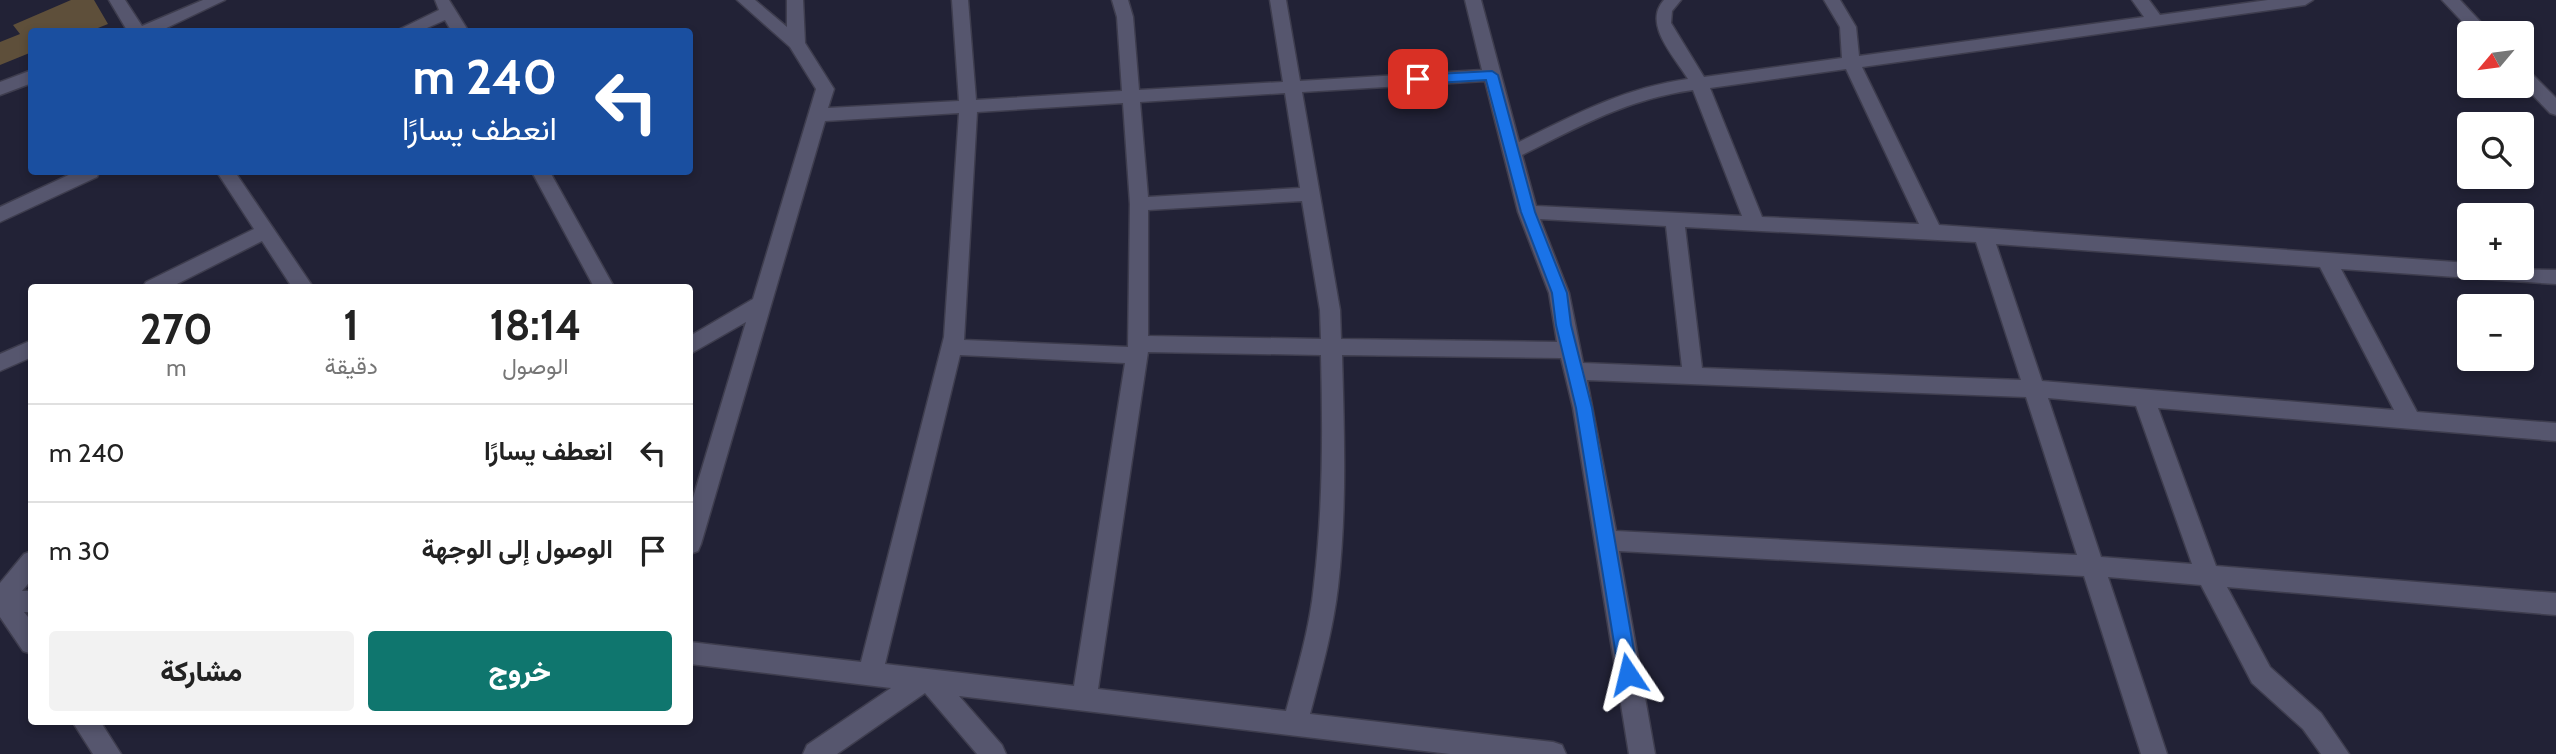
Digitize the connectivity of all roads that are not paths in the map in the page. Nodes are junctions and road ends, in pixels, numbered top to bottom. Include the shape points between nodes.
1 (117, 0) edge
2 (217, 0) edge
3 (745, 0) edge
4 (794, 0) edge
5 (960, 0) edge
6 (1120, 0) edge
7 (1278, 0) edge
8 (1474, 0) edge
9 (1673, 0) edge
10 (1832, 0) edge
11 (2140, 0) edge
12 (2305, 0) edge
13 (2450, 0) edge
14 (445, 6) edge
15 (2155, 20) junction
16 (2471, 21) edge
17 (134, 28) edge
18 (151, 28) edge
19 (409, 28) edge
20 (459, 28) edge
21 (796, 43) junction
22 (1851, 62) junction
23 (1492, 75) junction
24 (28, 78) edge
25 (1699, 83) junction
26 (2534, 86) edge
27 (1294, 87) junction
28 (0, 89) edge
29 (1131, 97) junction
30 (968, 108) junction
31 (2556, 109) edge
32 (818, 115) junction
33 (1511, 153) junction
34 (84, 175) edge
35 (228, 175) edge
36 (543, 175) edge
37 (1312, 194) junction
38 (1139, 204) junction
39 (1528, 212) junction
40 (0, 215) edge
41 (1675, 219) junction
42 (1755, 224) junction
43 (266, 231) junction
44 (1931, 232) junction
45 (1983, 236) junction
46 (2326, 260) junction
47 (2556, 277) edge
48 (159, 284) edge
49 (301, 284) edge
50 (602, 284) edge
51 (760, 304) junction
52 (693, 344) edge
53 (951, 347) junction
54 (1331, 347) junction
55 (1569, 349) junction
56 (28, 350) edge
57 (1137, 350) junction
58 (0, 363) edge
59 (1575, 371) junction
60 (1693, 376) junction
61 (2036, 389) junction
62 (2144, 398) junction
63 (2410, 421) junction
64 (2556, 432) edge
65 (693, 534) edge
66 (1606, 540) junction
67 (28, 566) edge
68 (2092, 566) junction
69 (2208, 575) junction
70 (0, 599) edge
71 (28, 601) edge
72 (2556, 604) edge
73 (28, 638) edge
74 (693, 653) edge
75 (870, 674) junction
76 (926, 681) junction
77 (1084, 699) junction
78 (1295, 724) junction
79 (88, 725) edge
80 (1401, 745) edge
81 (108, 754) edge
82 (816, 754) edge
83 (993, 754) edge
84 (1553, 754) edge
85 (1642, 754) edge
86 (2154, 754) edge
87 (2336, 754) edge

1 - 17 street
2 - 18 street
3 - 21 street
4 - 21 street
5 - 30 street
6 - 29 street
7 - 27 street
8 - 23 street
9 - 25 street via 1664,10 1663,23
10 - 22 street via 1848,27
11 - 15 street
12 - 15 street
13 - 16 street
14 - 19 street
14 - 20 street
15 - 22 street
21 - 32 street via 825,89
22 - 25 street
22 - 44 street
23 - 27 street
23 - 33 street
24 - 28 street
25 - 33 street via 1615,102
25 - 42 street
26 - 31 street
27 - 29 street
27 - 37 street
29 - 30 street
29 - 38 street
30 - 32 street
30 - 53 street
32 - 51 street
33 - 39 street
34 - 40 street
35 - 43 street
36 - 50 street
37 - 38 street
37 - 54 street via 1330,310
38 - 57 street
39 - 41 street
39 - 55 street via 1559,293
41 - 42 street
41 - 60 street
42 - 44 street
43 - 48 street
43 - 49 street
44 - 45 street
45 - 46 street
45 - 61 street
46 - 47 street
46 - 63 street
51 - 52 street
51 - 65 street
53 - 57 street
53 - 75 street
54 - 55 street
54 - 57 street
54 - 78 street via 1334,455 1326,587
55 - 59 street
56 - 58 street
57 - 77 street
59 - 60 street
59 - 66 street
60 - 61 street
61 - 62 street
61 - 68 street
62 - 63 street
62 - 69 street
63 - 64 street
66 - 68 street
66 - 85 street
67 - 70 street
68 - 69 street
68 - 86 street
69 - 72 street
69 - 87 street via 2260,675 2312,721
70 - 71 street
70 - 73 street
74 - 75 street
75 - 76 street
76 - 77 street
76 - 82 street
76 - 83 street
77 - 78 street
78 - 80 street
79 - 81 street
80 - 84 street

